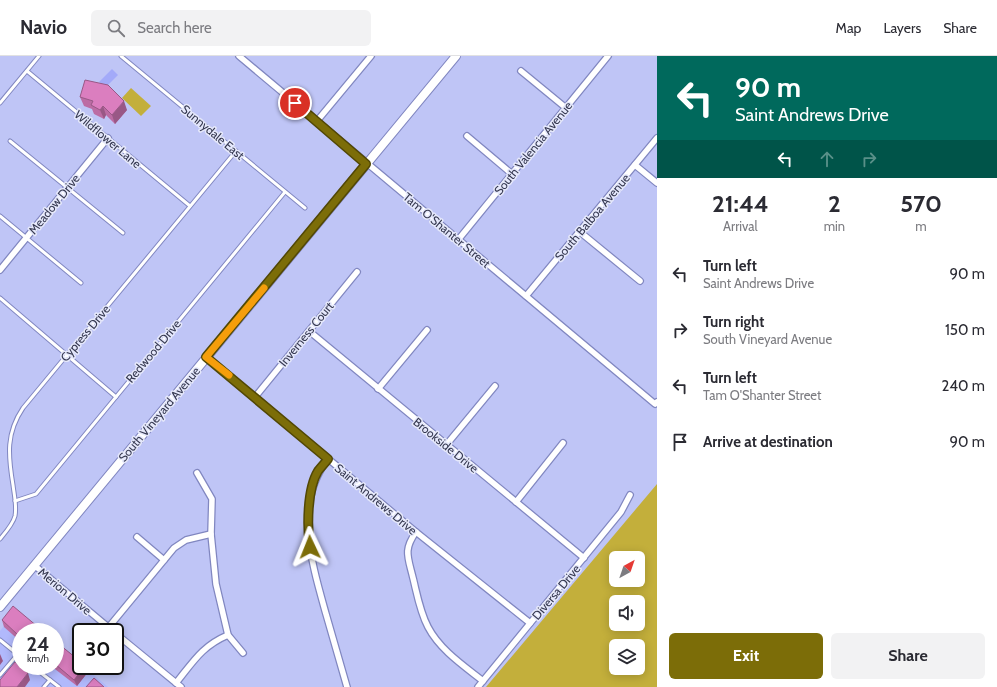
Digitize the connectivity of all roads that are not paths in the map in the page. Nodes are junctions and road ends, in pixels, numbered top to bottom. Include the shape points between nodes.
1 (39, 56) edge
2 (121, 56) edge
3 (371, 56) edge
4 (456, 56) edge
5 (608, 56) edge
6 (241, 57) edge
7 (27, 71) junction
8 (520, 71) dead end
9 (0, 103) edge
10 (566, 108) junction
11 (317, 121) junction
12 (467, 136) dead end
13 (108, 138) junction
14 (657, 138) edge
15 (10, 141) dead end
16 (236, 151) junction
17 (366, 164) junction
18 (635, 165) junction
19 (512, 174) junction
20 (657, 183) edge
21 (67, 187) junction
22 (285, 192) junction
23 (190, 206) junction
24 (305, 208) dead end
25 (0, 216) edge
26 (580, 232) junction
27 (123, 233) dead end
28 (26, 238) junction
29 (458, 240) junction
30 (0, 270) edge
31 (358, 272) dead end
32 (640, 282) dead end
33 (81, 283) dead end
34 (526, 296) junction
35 (0, 298) edge
36 (427, 330) dead end
37 (309, 331) junction
38 (67, 355) junction
39 (206, 357) junction
40 (495, 386) dead end
41 (378, 389) junction
42 (116, 397) junction
43 (255, 397) junction
44 (656, 403) edge
45 (447, 444) junction
46 (564, 444) dead end
47 (328, 459) junction
48 (197, 473) dead end
49 (630, 495) dead end
50 (15, 500) junction
51 (516, 502) junction
52 (416, 532) junction
53 (211, 534) junction
54 (137, 537) dead end
55 (0, 539) edge
56 (584, 558) junction
57 (164, 560) junction
58 (34, 565) junction
59 (0, 607) edge
60 (102, 623) edge
61 (112, 623) edge
62 (530, 624) junction
63 (228, 635) junction
64 (0, 640) edge
65 (124, 641) edge
66 (12, 650) edge
67 (243, 653) dead end
68 (12, 663) edge
69 (0, 675) edge
70 (44, 675) edge
71 (50, 680) junction
72 (483, 681) junction
73 (178, 685) edge
74 (44, 687) edge
75 (59, 687) edge
76 (348, 687) edge
77 (478, 687) edge

1 - 7 lane
2 - 16 lane, Sunnydale East
3 - 11 street
4 - 17 main road, South Vineyard Avenue
5 - 10 street, South Valencia Avenue
6 - 11 street, Tam O'Shanter Street
7 - 9 lane
7 - 13 lane, Wildflower Lane
8 - 10 street
10 - 19 street, South Valencia Avenue
11 - 17 street, Tam O'Shanter Street
12 - 19 street
13 - 21 street, Meadow Drive
13 - 23 lane, Wildflower Lane
14 - 18 street, South Balboa Avenue
15 - 21 lane
16 - 22 lane, Sunnydale East
16 - 23 lane, Cypress Drive
17 - 29 street, Tam O'Shanter Street
17 - 39 main road, South Vineyard Avenue
18 - 20 street
18 - 26 street, South Balboa Avenue
19 - 29 street, South Valencia Avenue
21 - 27 lane
21 - 28 street, Meadow Drive
22 - 24 lane, Sunnydale East
22 - 42 lane, Redwood Drive
23 - 38 lane, Cypress Drive
25 - 28 lane
26 - 32 street
26 - 34 street, South Balboa Avenue
28 - 30 street, Meadow Drive
28 - 33 lane
29 - 34 street, Tam O'Shanter Street
31 - 37 street, Inverness Court
34 - 44 street, Tam O'Shanter Street
35 - 38 lane
36 - 41 street
37 - 41 street, Brookside Drive
37 - 43 street, Inverness Court
38 - 42 lane
38 - 50 lane, Cypress Drive via 15,419 10,433 9,450
39 - 43 street, Saint Andrews Drive
39 - 58 main road, South Vineyard Avenue
40 - 45 street
41 - 45 street, Brookside Drive
42 - 50 lane, Redwood Drive via 36,494
43 - 47 street, Saint Andrews Drive
45 - 51 street, Brookside Drive
46 - 51 street
47 - 52 street, Saint Andrews Drive
47 - 76 street via 318,472 311,492 308,535 311,560
48 - 53 street via 212,499
49 - 56 street, Diversa Drive via 621,512
50 - 55 lane, Cypress Drive via 14,516
51 - 56 street, Brookside Drive
52 - 62 street, Saint Andrews Drive
52 - 72 street via 406,552 420,606 429,628 446,651
53 - 57 street via 186,540 174,548
53 - 63 street via 216,584
54 - 57 street
56 - 62 street, Diversa Drive
57 - 61 street
58 - 59 main road, South Vineyard Avenue
58 - 60 street, Merion Drive
62 - 72 street, Diversa Drive
63 - 67 street
63 - 73 street via 204,648
64 - 66 lane
65 - 73 street, Merion Drive
68 - 69 lane
70 - 71 lane
71 - 74 lane
71 - 75 lane
72 - 77 street, Diversa Drive

